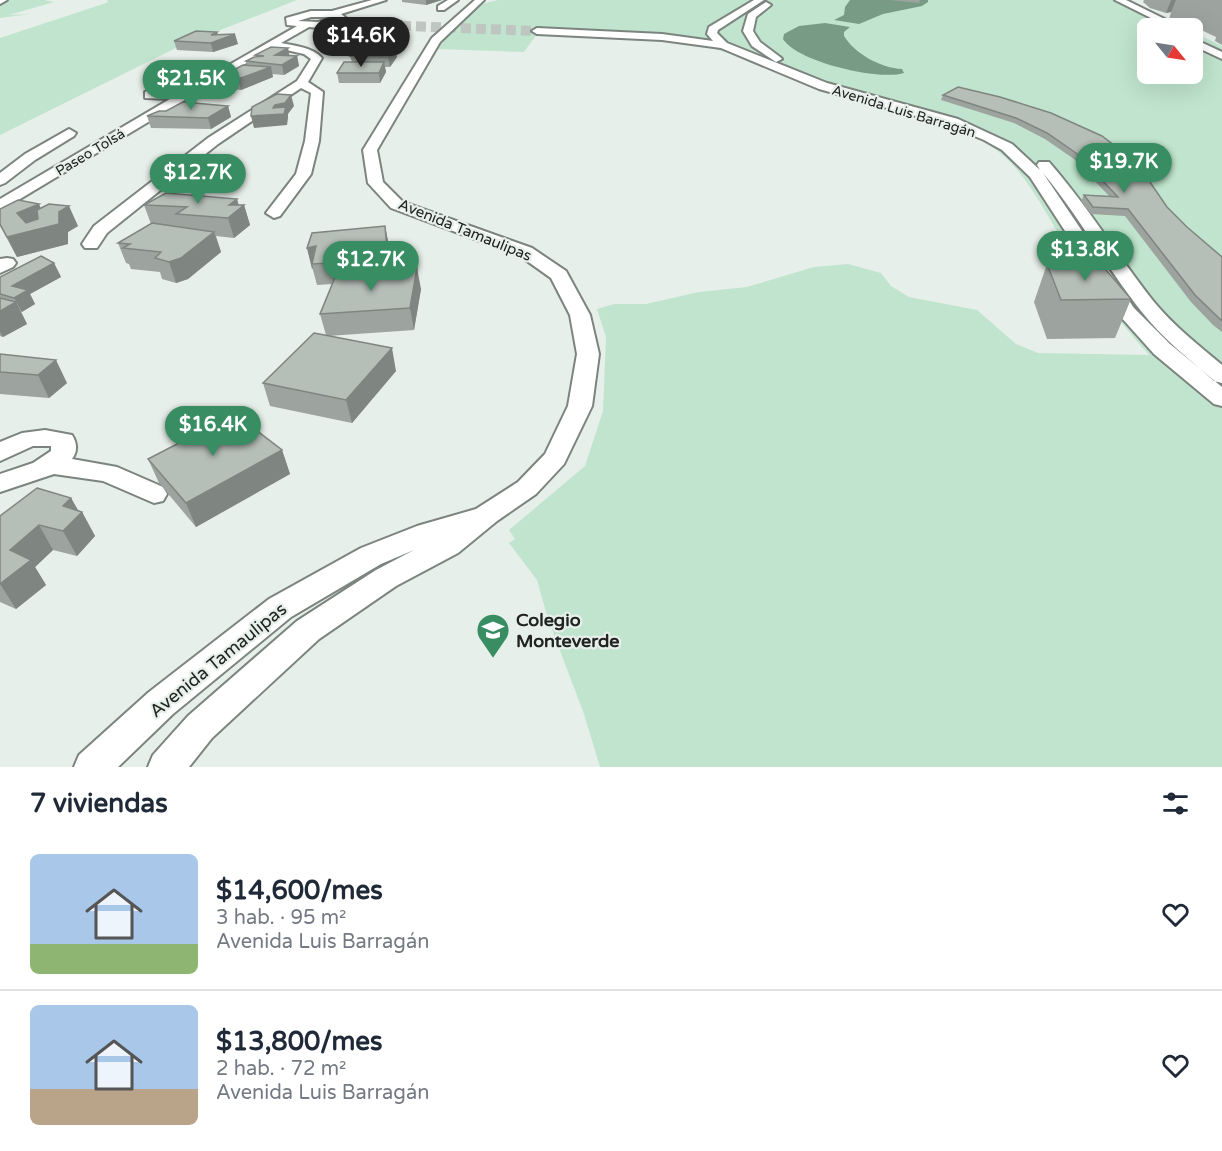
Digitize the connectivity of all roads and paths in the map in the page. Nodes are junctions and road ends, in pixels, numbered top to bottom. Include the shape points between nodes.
1 (382, 0) edge
2 (454, 0) edge
3 (494, 0) edge
4 (760, 0) edge
5 (776, 0) edge
6 (1109, 0) edge
7 (1119, 0) edge
8 (477, 3) edge
9 (441, 8) dead end
10 (1151, 18) edge
11 (1151, 18) edge
12 (340, 20) junction
13 (305, 26) junction
14 (707, 29) junction
15 (689, 30) dead end
16 (752, 37) junction
17 (1203, 40) edge
18 (271, 44) junction
19 (724, 46) junction
20 (1203, 46) edge
21 (244, 48) dead end
22 (1222, 49) edge
23 (1222, 56) edge
24 (301, 83) junction
25 (184, 96) junction
26 (69, 133) dead end
27 (1004, 140) junction
28 (0, 180) edge
29 (28, 189) junction
30 (0, 191) edge
31 (0, 206) edge
32 (274, 213) dead end
33 (91, 244) dead end
34 (0, 263) edge
35 (0, 267) edge
36 (1222, 376) edge
37 (1222, 399) edge
38 (0, 453) edge
39 (52, 465) junction
40 (0, 483) edge
41 (154, 494) dead end
42 (487, 514) junction
43 (92, 767) edge
44 (166, 767) edge

1 - 12 street
2 - 9 street
3 - 8 street, Avenida Tamaulipas
4 - 14 street
5 - 16 street via 749,20
6 - 10 street
7 - 11 street
8 - 42 street, Avenida Tamaulipas via 436,40 370,150 376,183 397,205 526,252 559,275 580,315 588,354 579,406 555,458 527,488
12 - 13 street
12 - 13 street via 311,14 289,20
13 - 18 street, Paseo Tolsá
14 - 16 street, Avenida Luis Barragán
14 - 19 street
15 - 19 street, Avenida Luis Barragán via 537,30 662,37
16 - 19 street, Avenida Luis Barragán
16 - 27 street, Avenida Luis Barragán via 779,60 812,76 963,119
17 - 22 street
18 - 24 street via 308,52 317,58
18 - 25 street, Paseo Tolsá
19 - 27 street, Avenida Luis Barragán via 823,86
20 - 23 street
21 - 25 street via 148,95
24 - 32 street via 317,92 312,141 303,174
24 - 33 street via 213,141 100,230
25 - 29 street, Paseo Tolsá
26 - 28 street
27 - 36 street, Avenida Luis Barragán via 1032,153 1053,174 1144,302
27 - 37 street, Avenida Luis Barragán via 1036,174 1127,312 1162,349
29 - 30 street
29 - 31 street, Paseo Tolsá
34 - 35 street via 8,263
38 - 39 street via 19,442 43,436 63,441 64,453
39 - 40 street
39 - 41 street via 108,473
42 - 43 street, Avenida Tamaulipas via 371,556 280,608 161,703
42 - 44 street, Avenida Tamaulipas via 448,545 386,578 308,630 200,727

